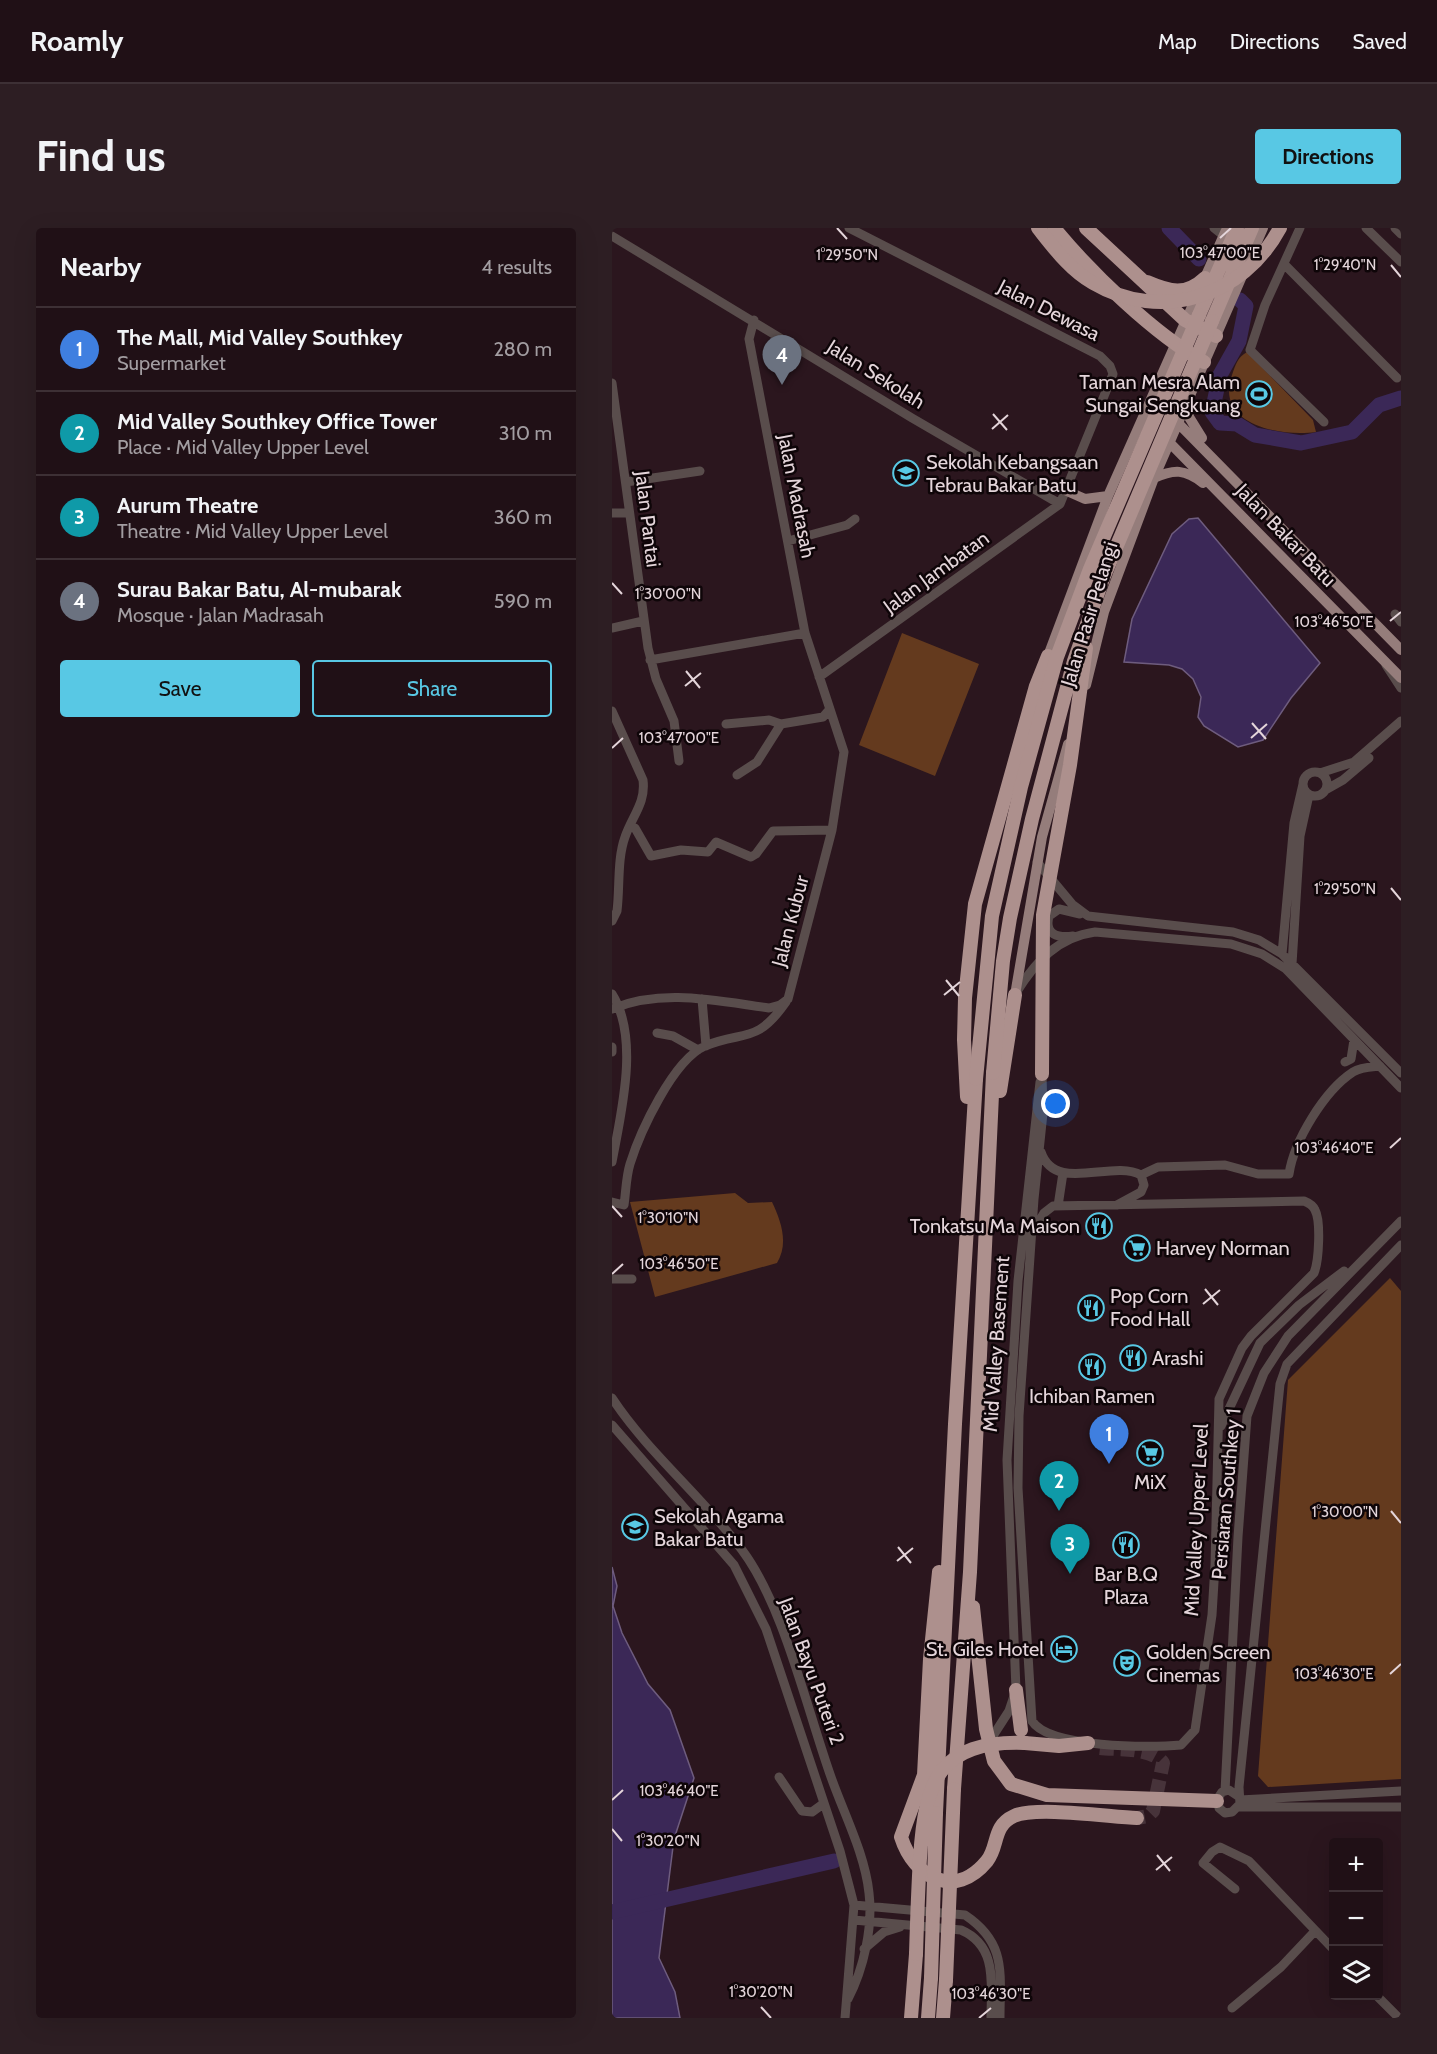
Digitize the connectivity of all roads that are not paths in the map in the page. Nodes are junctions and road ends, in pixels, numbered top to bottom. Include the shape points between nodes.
1 (849, 228) edge
2 (1038, 228) edge
3 (1054, 228) edge
4 (1086, 228) edge
5 (1214, 228) edge
6 (1237, 228) edge
7 (1252, 228) edge
8 (1263, 228) edge
9 (1280, 228) edge
10 (1300, 228) edge
11 (1366, 228) edge
12 (1395, 228) edge
13 (1401, 234) edge
14 (612, 236) edge
15 (1223, 237) edge
16 (1401, 262) edge
17 (1284, 264) junction
18 (1137, 278) junction
19 (1205, 278) junction
20 (754, 320) junction
21 (1185, 320) junction
22 (1216, 336) junction
23 (1174, 345) junction
24 (1204, 362) junction
25 (1397, 378) dead end
26 (612, 383) edge
27 (1188, 403) junction
28 (1148, 405) junction
29 (1179, 422) junction
30 (1324, 422) dead end
31 (1140, 423) junction
32 (1170, 441) junction
33 (1215, 459) junction
34 (700, 471) dead end
35 (1154, 478) junction
36 (626, 482) junction
37 (1067, 491) junction
38 (1108, 496) junction
39 (1229, 503) junction
40 (1060, 504) junction
41 (612, 513) edge
42 (630, 513) junction
43 (855, 519) dead end
44 (788, 541) junction
45 (1089, 619) junction
46 (643, 621) junction
47 (612, 628) edge
48 (805, 633) junction
49 (1401, 650) edge
50 (1048, 656) joint
51 (650, 660) junction
52 (1384, 661) junction
53 (819, 677) junction
54 (1401, 678) edge
55 (1401, 688) edge
56 (830, 709) junction
57 (612, 711) edge
58 (1401, 721) edge
59 (726, 724) dead end
60 (781, 724) junction
61 (1401, 728) edge
62 (679, 761) dead end
63 (1320, 773) junction
64 (737, 775) dead end
65 (1303, 784) junction
66 (1327, 789) junction
67 (1309, 795) junction
68 (635, 828) dead end
69 (832, 830) junction
70 (1037, 862) junction
71 (1088, 916) junction
72 (612, 921) edge
73 (1078, 934) junction
74 (1282, 954) junction
75 (1292, 964) junction
76 (612, 994) edge
77 (1015, 995) junction
78 (702, 999) junction
79 (788, 999) junction
80 (616, 1008) edge
81 (657, 1033) dead end
82 (1354, 1040) junction
83 (702, 1048) junction
84 (1345, 1062) dead end
85 (1380, 1066) junction
86 (1401, 1073) edge
87 (1042, 1074) junction
88 (1401, 1088) edge
89 (1040, 1149) junction
90 (987, 1161) junction
91 (612, 1162) edge
92 (971, 1165) junction
93 (1063, 1173) junction
94 (1141, 1174) junction
95 (612, 1202) edge
96 (1058, 1206) junction
97 (1115, 1206) junction
98 (1401, 1221) edge
99 (1032, 1233) junction
100 (1401, 1245) edge
101 (1364, 1257) junction
102 (612, 1279) edge
103 (632, 1279) dead end
104 (612, 1398) edge
105 (954, 1424) junction
106 (612, 1425) edge
107 (1220, 1428) junction
108 (1021, 1561) junction
109 (970, 1572) junction
110 (1013, 1617) junction
111 (1016, 1690) junction
112 (1023, 1737) junction
113 (989, 1742) junction
114 (1088, 1743) junction
115 (779, 1776) dead end
116 (1401, 1791) edge
117 (1219, 1794) junction
118 (1241, 1798) junction
119 (823, 1804) junction
120 (1401, 1807) edge
121 (1137, 1818) dead end
122 (1235, 1889) dead end
123 (854, 1905) junction
124 (870, 1906) junction
125 (854, 1920) junction
126 (869, 1922) junction
127 (909, 1925) junction
128 (1315, 1931) junction
129 (1330, 1946) edge
130 (864, 1949) junction
131 (848, 1998) junction
132 (1382, 2000) edge
133 (1232, 2008) dead end
134 (845, 2018) edge
135 (911, 2018) edge
136 (928, 2018) edge
137 (943, 2018) edge
138 (991, 2018) edge
139 (1000, 2018) edge
140 (1399, 2018) edge

1 - 37 street, Jalan Dewasa via 1100,357 1110,366 1111,384
2 - 9 highway, bridge via 1073,269 1092,282 1132,299 1162,303 1205,296 1228,285 1260,258
3 - 23 highway
4 - 18 highway
5 - 15 street
6 - 92 highway, bridge via 1090,569 1057,657 992,916
7 - 45 highway, bridge
8 - 22 main road, Jalan Pasir Pelangi, bridge
10 - 17 street
11 - 16 street
12 - 13 street
14 - 20 street, Jalan Sekolah
15 - 19 main road, Jalan Pasir Pelangi
17 - 25 street
17 - 30 street via 1250,350
18 - 19 highway via 1180,292 1191,290
18 - 21 highway
19 - 21 main road, Jalan Pasir Pelangi
20 - 40 street, Jalan Sekolah
20 - 44 street, Jalan Madrasah via 749,339
21 - 22 highway
21 - 23 main road, Jalan Pasir Pelangi
22 - 24 main road, Jalan Pasir Pelangi
23 - 24 highway
23 - 28 main road, Jalan Pasir Pelangi
24 - 27 main road, Jalan Pasir Pelangi
26 - 36 street, Jalan Pantai
27 - 29 main road, Jalan Pasir Pelangi
27 - 33 main road via 1189,417
28 - 29 main road, Jalan Bakar Batu
28 - 31 main road, Jalan Pasir Pelangi
29 - 32 main road, Jalan Pasir Pelangi
29 - 33 main road, Jalan Bakar Batu
31 - 32 main road, Jalan Bakar Batu
31 - 38 main road, Jalan Pasir Pelangi
32 - 35 main road, Jalan Pasir Pelangi
32 - 39 main road, Jalan Bakar Batu
33 - 49 main road, Jalan Bakar Batu
34 - 36 street
35 - 39 main road via 1175,470 1187,472
35 - 70 main road, Jalan Pasir Pelangi via 1104,612
36 - 42 street, Jalan Pantai
37 - 38 main road via 1085,499
37 - 40 street, Jalan Jambatan
38 - 50 main road, Jalan Pasir Pelangi
39 - 52 main road, Jalan Bakar Batu
40 - 53 street, Jalan Jambatan
41 - 42 street
42 - 46 street, Jalan Pantai
43 - 44 street via 847,525
44 - 48 street, Jalan Madrasah
45 - 87 highway, bridge via 1071,755 1043,915
45 - 90 highway, bridge via 1032,819 1011,918 1003,961
46 - 47 street
46 - 51 street, Jalan Pantai
48 - 51 street
48 - 53 street, Jalan Madrasah
50 - 92 highway via 1036,686 975,904 964,1040
51 - 62 street, Jalan Pantai via 674,721
52 - 54 main road, Jalan Bakar Batu
52 - 55 street
53 - 56 street, Jalan Kubur
56 - 60 street via 823,717
56 - 69 street, Jalan Kubur via 844,752
57 - 72 street via 643,780 644,791 624,837 617,911
58 - 63 street via 1354,762
59 - 60 street via 769,720
60 - 64 street via 757,762
61 - 66 street
63 - 65 street via 1308,774
63 - 66 street
65 - 67 street
65 - 74 street via 1294,823
66 - 67 street via 1318,796
67 - 75 street via 1300,836
68 - 69 street via 651,856 681,850 708,852 716,842 751,857 773,831
69 - 79 street, Jalan Kubur
70 - 71 street via 1072,904
70 - 77 main road, Jalan Pasir Pelangi
71 - 73 street via 1059,909 1049,916 1048,926 1054,935
71 - 74 street via 1233,932 1259,940
73 - 77 street via 1041,957
73 - 82 street via 1095,932 1231,944 1262,954 1286,969
74 - 75 street
75 - 86 street
76 - 80 street
77 - 90 highway
78 - 79 street via 769,1008
78 - 80 street via 659,997
78 - 83 street
79 - 83 street via 778,1014 753,1034
80 - 91 street via 626,1045 625,1093
81 - 83 street
82 - 84 street via 1351,1059
82 - 85 street
83 - 95 street via 673,1078 638,1142 628,1171 624,1204
85 - 88 street
85 - 94 street via 1354,1071 1320,1106 1291,1159 1289,1174 1258,1174 1225,1164 1158,1167
87 - 89 street, Mid Valley Upper Level
87 - 110 street, Mid Valley Basement via 1036,1094 1018,1281 1007,1451
89 - 93 street via 1048,1166
89 - 99 street, Mid Valley Upper Level
90 - 109 highway
92 - 105 highway
93 - 94 street
93 - 96 street
94 - 97 street, Mid Valley Upper Level via 1141,1192
96 - 97 street, Mid Valley Upper Level
96 - 99 street, Mid Valley Upper Level via 1048,1208
97 - 107 street, Mid Valley Upper Level via 1304,1201 1317,1212 1318,1263 1314,1273 1242,1348 1219,1399
98 - 101 street, Persiaran Southkey 1
99 - 108 street, Mid Valley Upper Level via 1019,1416
100 - 118 street, Persiaran Southkey 1 via 1287,1364 1280,1384
101 - 107 street via 1299,1305 1260,1343
101 - 117 street, Persiaran Southkey 1 via 1276,1351 1247,1416
102 - 103 street
104 - 124 street, Jalan Bayu Puteri 2 via 645,1443 743,1551 757,1576 780,1624 852,1832
105 - 121 highway via 930,1659 924,1775 903,1829 904,1847 923,1874 940,1881 958,1881 974,1874 989,1860 998,1830 1014,1816 1035,1812
105 - 136 highway, bridge
106 - 119 street, Jalan Bayu Puteri 2 via 734,1565 766,1629
107 - 114 street, Mid Valley Upper Level via 1212,1615 1195,1730 1181,1745
108 - 110 street
108 - 114 street, Mid Valley Upper Level via 1032,1721 1044,1732
109 - 113 highway
109 - 137 highway, bridge
110 - 111 street
111 - 112 highway
111 - 113 street via 1009,1711
112 - 114 highway via 1059,1746
112 - 135 highway, bridge via 965,1752 947,1765 930,1790 922,1817
113 - 117 highway via 1002,1774 1011,1784 1028,1791 1047,1795
115 - 119 street via 802,1811 812,1812
116 - 118 street
117 - 118 street via 1233,1791
117 - 118 street via 1219,1808 1225,1813 1233,1812
118 - 120 street
119 - 123 street, Jalan Bayu Puteri 2
122 - 128 street via 1203,1863 1220,1847 1249,1861
123 - 124 street
123 - 125 street, Jalan Bayu Puteri 2
124 - 126 street, Jalan Bayu Puteri 2
124 - 139 street via 965,1915 976,1922 995,1943 1000,1964
125 - 126 street
125 - 131 street, Jalan Bayu Puteri 2
126 - 127 street
126 - 130 street, Jalan Bayu Puteri 2
127 - 130 street via 884,1932
127 - 138 street via 961,1930 980,1942 991,1969
128 - 129 street
128 - 133 street via 1281,1967
130 - 131 street, Jalan Bayu Puteri 2 via 859,1978
131 - 134 street, Jalan Bayu Puteri 2
132 - 140 street

